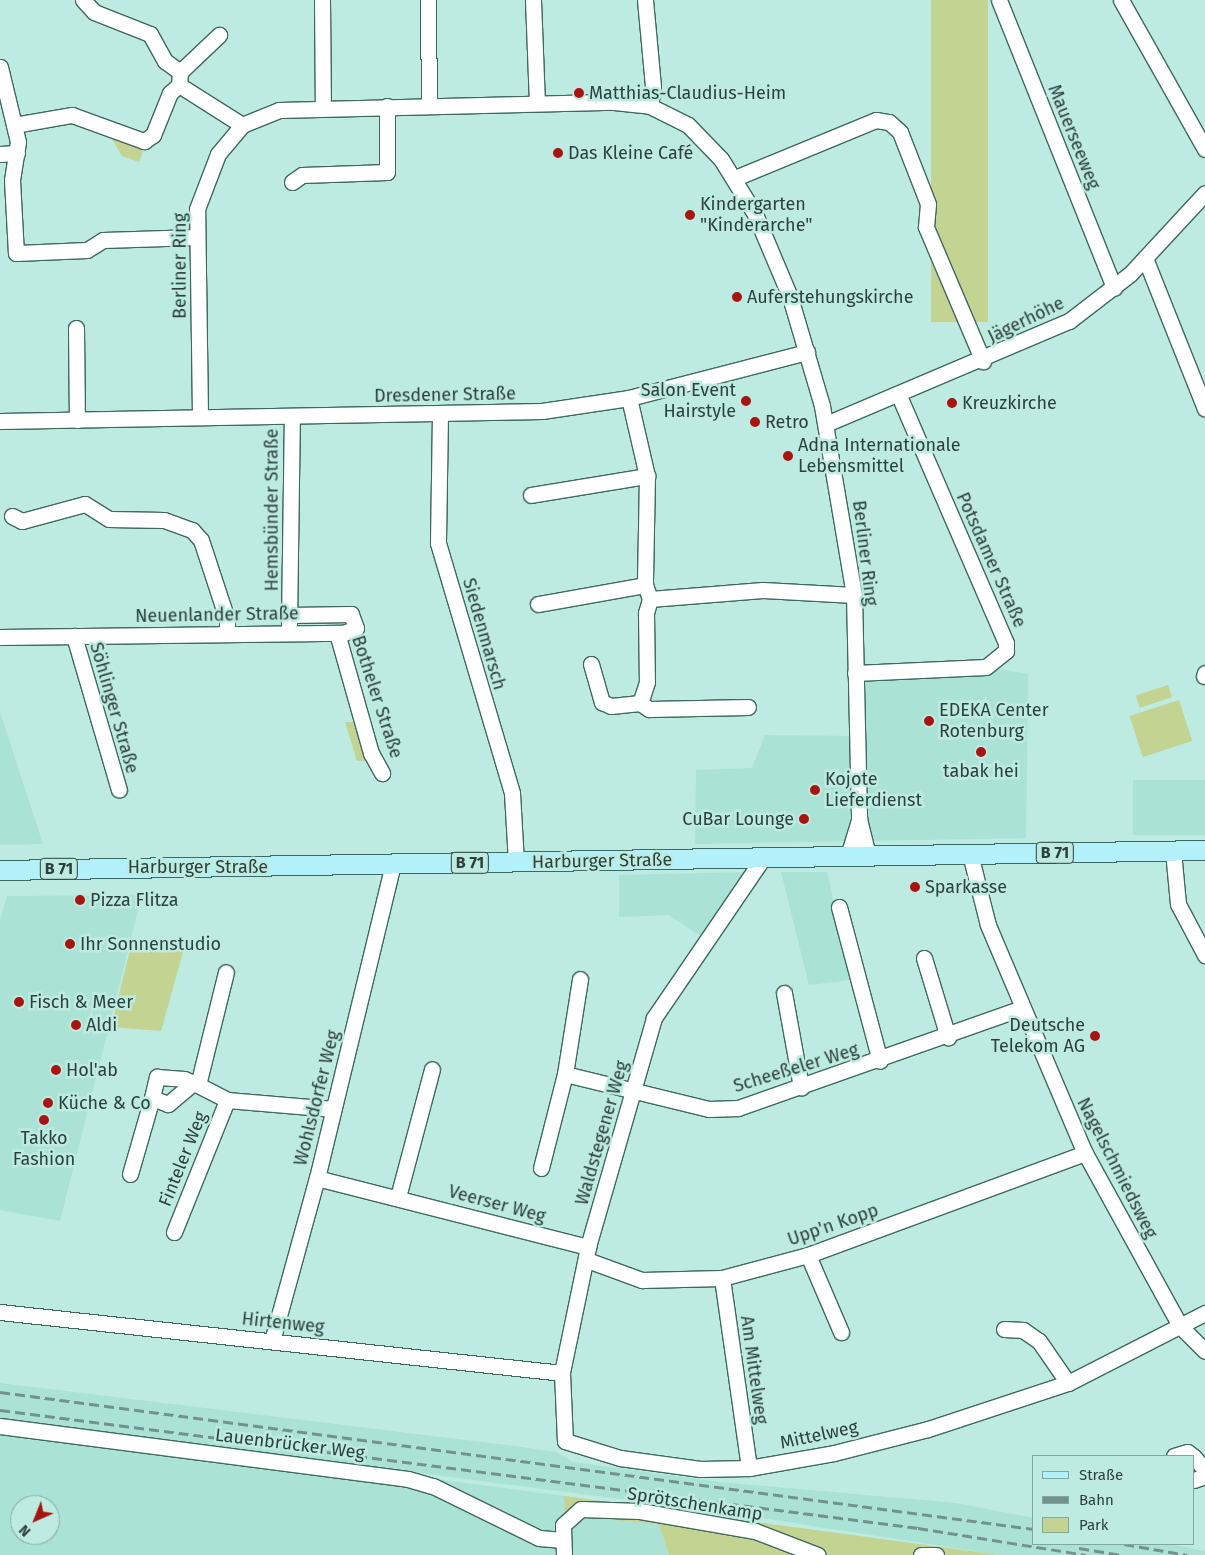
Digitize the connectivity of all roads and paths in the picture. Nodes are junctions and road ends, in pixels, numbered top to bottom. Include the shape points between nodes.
1 (83, 0) edge
2 (322, 0) edge
3 (428, 0) edge
4 (534, 0) edge
5 (645, 0) edge
6 (999, 0) edge
7 (1121, 0) edge
8 (219, 35) dead end
9 (0, 67) edge
10 (180, 78) junction
11 (536, 103) junction
12 (429, 105) junction
13 (387, 106) junction
14 (650, 106) junction
15 (323, 107) junction
16 (14, 125) junction
17 (242, 125) junction
18 (1205, 149) edge
19 (17, 153) junction
20 (0, 154) edge
21 (734, 178) junction
22 (292, 182) dead end
23 (1205, 193) edge
24 (197, 237) junction
25 (1145, 258) junction
26 (1114, 288) junction
27 (76, 328) dead end
28 (807, 352) junction
29 (983, 361) junction
30 (899, 396) junction
31 (629, 398) junction
32 (1205, 409) edge
33 (440, 414) junction
34 (200, 415) junction
35 (292, 416) junction
36 (77, 420) junction
37 (0, 421) edge
38 (826, 424) junction
39 (647, 476) junction
40 (531, 495) dead end
41 (12, 516) dead end
42 (648, 592) junction
43 (854, 595) junction
44 (538, 604) dead end
45 (290, 614) junction
46 (288, 633) junction
47 (337, 633) junction
48 (227, 634) junction
49 (74, 636) junction
50 (0, 637) edge
51 (591, 664) dead end
52 (855, 673) junction
53 (640, 703) junction
54 (748, 707) dead end
55 (382, 773) dead end
56 (119, 790) dead end
57 (859, 819) junction
58 (1205, 850) edge
59 (1173, 851) junction
60 (970, 854) junction
61 (848, 856) junction
62 (868, 856) junction
63 (763, 858) junction
64 (516, 862) junction
65 (393, 863) junction
66 (0, 870) edge
67 (839, 907) dead end
68 (1205, 955) edge
69 (924, 958) dead end
70 (226, 972) dead end
71 (580, 979) dead end
72 (784, 993) dead end
73 (1022, 1008) junction
74 (948, 1037) junction
75 (880, 1062) junction
76 (432, 1069) dead end
77 (565, 1074) junction
78 (196, 1084) junction
79 (801, 1088) junction
80 (635, 1092) junction
81 (152, 1098) junction
82 (227, 1100) junction
83 (334, 1109) junction
84 (1085, 1153) junction
85 (541, 1168) dead end
86 (130, 1174) dead end
87 (317, 1178) junction
88 (398, 1197) junction
89 (174, 1232) dead end
90 (587, 1254) junction
91 (808, 1255) junction
92 (722, 1278) junction
93 (0, 1312) edge
94 (1205, 1313) edge
95 (1180, 1326) junction
96 (1004, 1329) dead end
97 (841, 1332) dead end
98 (272, 1341) junction
99 (1205, 1351) edge
100 (562, 1373) junction
101 (1068, 1383) junction
102 (0, 1426) edge
103 (571, 1445) joint
104 (1177, 1455) edge
105 (1190, 1455) edge
106 (1195, 1459) edge
107 (749, 1468) junction
108 (1205, 1470) edge
109 (563, 1548) edge
110 (818, 1555) edge
111 (921, 1555) edge
112 (936, 1555) edge

1 - 10 street via 94,12 150,34 165,61
2 - 15 street
3 - 12 street
4 - 11 street
5 - 14 street via 653,87
6 - 26 street, Mauerseeweg
7 - 18 street
8 - 10 street
9 - 16 street
10 - 16 street via 170,93 153,135 144,141 72,115
10 - 17 street
11 - 12 street, Berliner Ring
11 - 14 street, Berliner Ring via 614,102
12 - 13 street, Berliner Ring
13 - 15 street, Berliner Ring
13 - 22 street via 387,172 302,175
14 - 21 street, Berliner Ring via 700,135
15 - 17 street, Berliner Ring via 279,110
16 - 19 street
17 - 24 street, Berliner Ring via 210,170 197,209
19 - 20 street
19 - 24 street via 12,180 16,253 87,250 103,240
21 - 28 street, Berliner Ring via 768,242
21 - 29 street via 876,120 889,122 900,132 928,204 926,227
23 - 25 street, Jägerhöhe
24 - 34 street, Berliner Ring
25 - 26 street, Jägerhöhe
25 - 32 street
26 - 29 street, Jägerhöhe via 1069,321
27 - 36 street
28 - 31 street, Dresdener Straße
28 - 38 street, Berliner Ring
29 - 30 street, Jägerhöhe
30 - 38 street, Jägerhöhe
30 - 52 street, Potsdamer Straße via 1006,643 1006,650 986,667
31 - 33 street, Dresdener Straße via 542,411
31 - 39 street
33 - 35 street, Dresdener Straße
33 - 64 street, Siedenmarsch via 438,544 512,793
34 - 35 street, Dresdener Straße
34 - 36 street, Dresdener Straße
35 - 45 street, Hemsbünder Straße
36 - 37 street, Dresdener Straße
38 - 43 street, Berliner Ring
39 - 40 street
39 - 42 street
41 - 48 street via 22,521 84,504 108,519 164,520 192,530 201,540 226,619
42 - 43 street via 763,590
42 - 44 street
42 - 53 street via 647,682
43 - 52 street, Berliner Ring
45 - 46 street, Hemsbünder Straße
45 - 47 street, Neuenlander Straße via 351,614 356,628
46 - 47 street, Neuenlander Straße
46 - 48 street, Neuenlander Straße
47 - 55 street, Botheler Straße via 371,752
48 - 49 street, Neuenlander Straße
49 - 50 street, Neuenlander Straße
49 - 56 street, Söhlinger Straße
51 - 53 street via 602,702 611,706
52 - 57 street, Berliner Ring
53 - 54 street via 648,709
57 - 61 street, Berliner Ring
57 - 62 street, Berliner Ring
58 - 59 main road, Harburger Straße / B 71
59 - 60 main road, Harburger Straße / B 71
59 - 68 street via 1178,904
60 - 62 main road, Harburger Straße / B 71
60 - 73 street, Nagelschmiedsweg via 988,925
61 - 62 main road, Harburger Straße / B 71
61 - 63 main road, Harburger Straße / B 71
63 - 64 main road, Harburger Straße / B 71
63 - 80 street, Waldstegener Weg via 654,1018
64 - 65 main road, Harburger Straße / B 71
65 - 66 main road, Harburger Straße / B 71
65 - 83 street, Wohlsdorfer Weg
67 - 75 street, Scheeßeler Weg
69 - 74 street
70 - 78 street
71 - 77 street
72 - 79 street
73 - 74 street, Scheeßeler Weg
73 - 84 street, Nagelschmiedsweg
74 - 75 street, Scheeßeler Weg
75 - 79 street, Scheeßeler Weg
76 - 88 street
77 - 80 street, Scheeßeler Weg
77 - 85 street
78 - 81 street, Finteler Weg via 168,1104
78 - 81 street, Finteler Weg via 158,1077
78 - 82 street, Finteler Weg
79 - 80 street, Scheeßeler Weg via 738,1108 709,1109
80 - 90 street, Waldstegener Weg
81 - 86 street, Finteler Weg
82 - 83 street, Finteler Weg
82 - 89 street, Finteler Weg
83 - 87 street, Wohlsdorfer Weg
84 - 91 street, Upp'n Kopp
84 - 95 street, Nagelschmiedsweg
87 - 88 street, Veerser Weg
87 - 98 street, Wohlsdorfer Weg
88 - 90 street, Veerser Weg
90 - 92 street, Upp'n Kopp via 642,1280
90 - 100 street, Waldstegener Weg
91 - 92 street, Upp'n Kopp
91 - 97 street
92 - 107 street, Am Mittelweg
93 - 98 street, Hirtenweg
94 - 95 street, Mittelweg
95 - 99 street, Nagelschmiedsweg
95 - 101 street, Mittelweg
96 - 101 street via 1023,1330 1040,1342
98 - 100 street, Hirtenweg
100 - 103 street, Waldstegener Weg via 563,1436
101 - 107 street, Mittelweg via 928,1428 834,1453
102 - 109 street, Lauenbrücker Weg via 408,1479
103 - 107 street, Mittelweg via 656,1464
104 - 105 street via 1186,1452
106 - 108 street
109 - 110 street, Sprötschenkamp via 566,1519 581,1509 640,1511 755,1531
111 - 112 street

